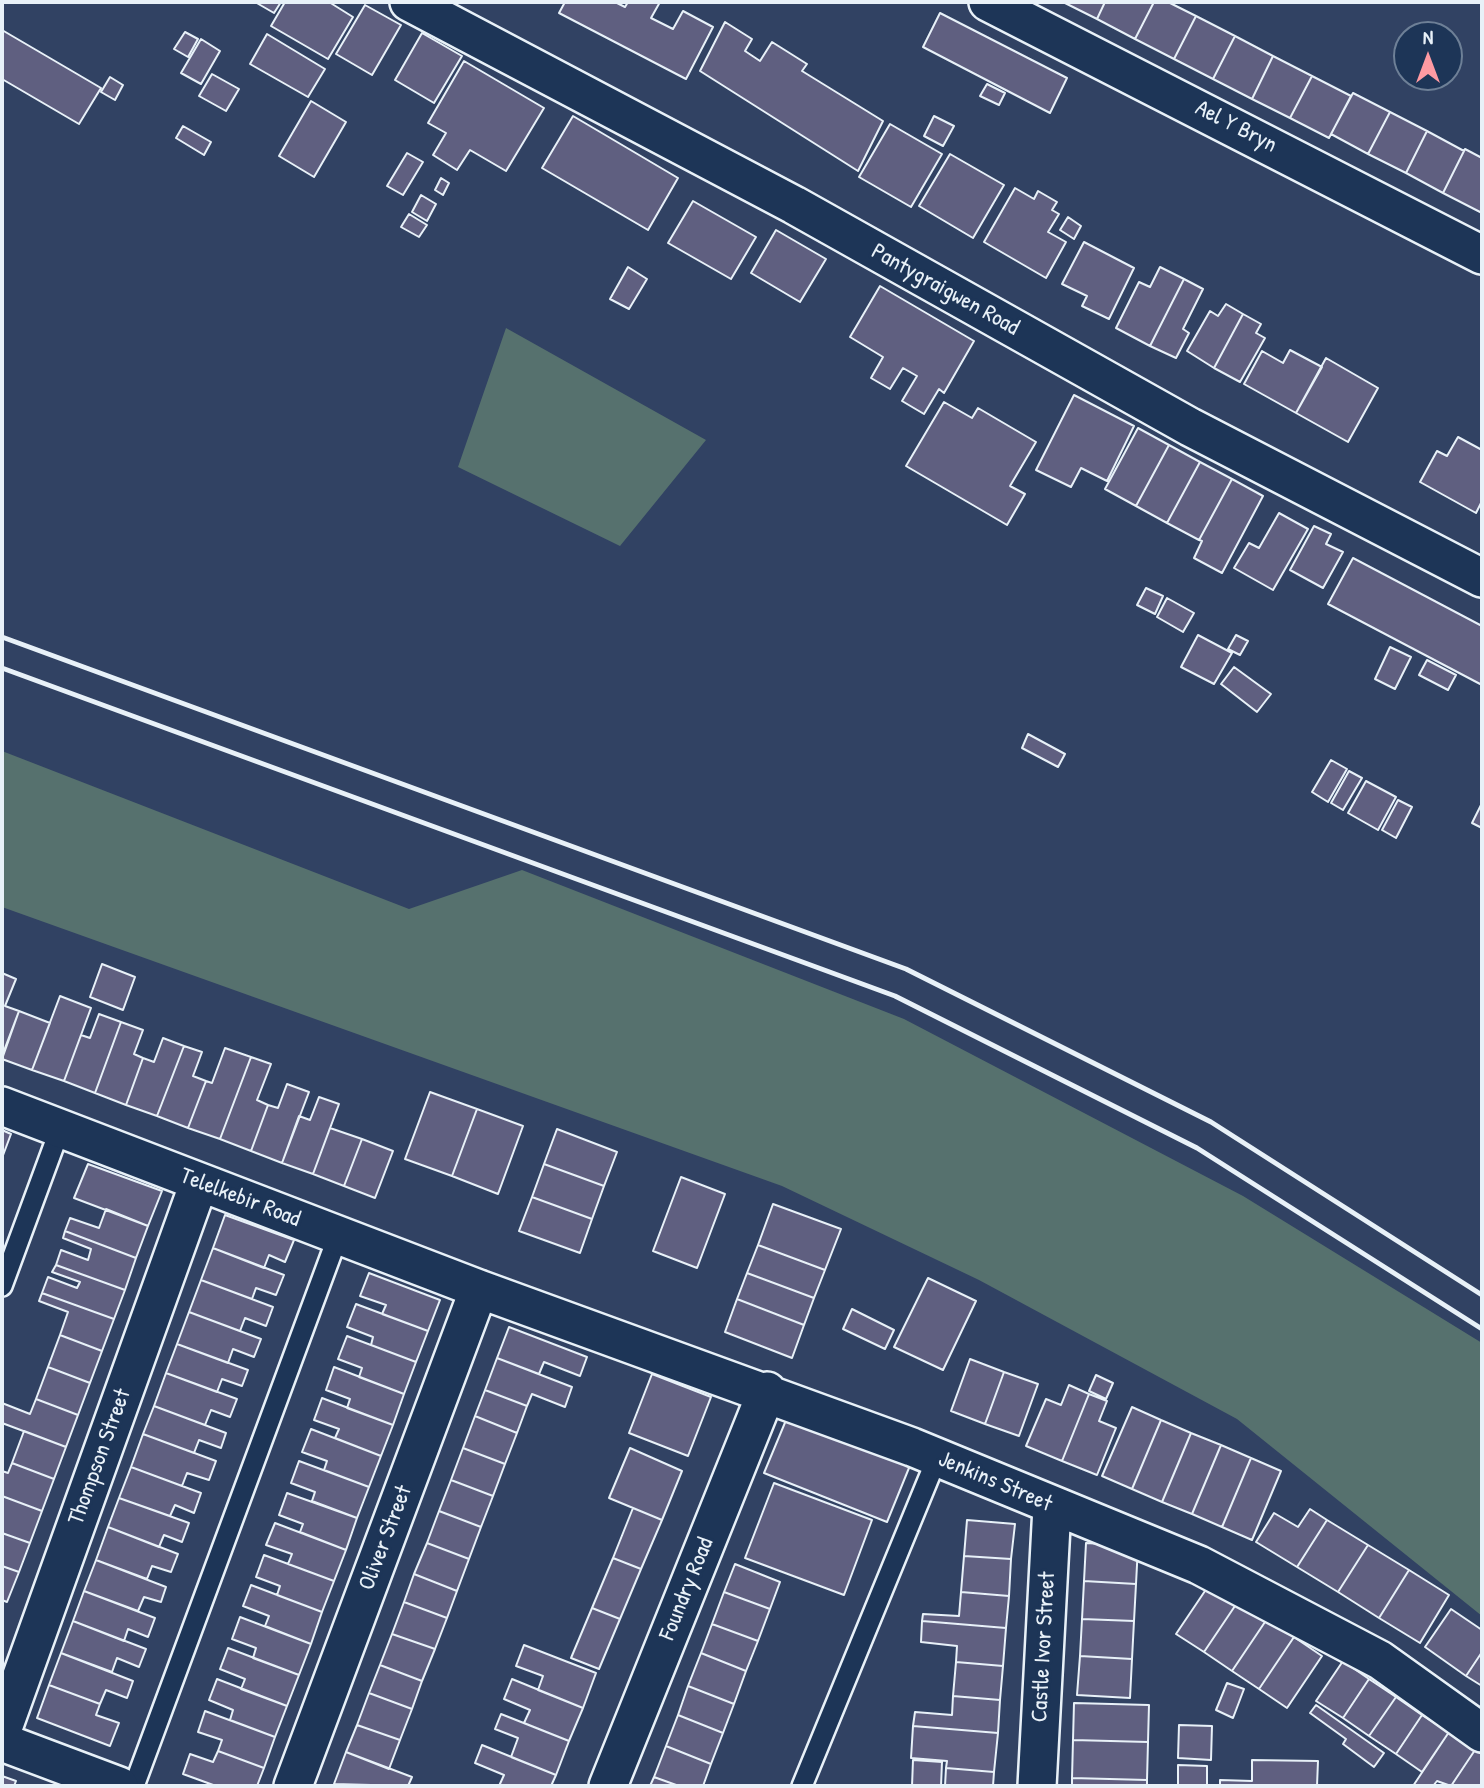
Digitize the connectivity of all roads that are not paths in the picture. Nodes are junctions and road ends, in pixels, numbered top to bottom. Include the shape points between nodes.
1 (409, 2) edge
2 (988, 2) edge
3 (1482, 255) edge
4 (1482, 578) edge
5 (2, 1107) edge
6 (60, 1129) junction
7 (199, 1183) junction
8 (338, 1236) junction
9 (2, 1286) edge
10 (480, 1289) junction
11 (767, 1391) junction
12 (937, 1458) junction
13 (1052, 1507) junction
14 (2, 1731) edge
15 (1482, 1733) edge
16 (2, 1742) edge
17 (119, 1786) edge
18 (134, 1786) edge
19 (293, 1786) edge
20 (608, 1786) edge
21 (802, 1786) edge
22 (1037, 1786) edge

1 - 4 street, Pantygraigwen Road via 794,205 1190,428
2 - 3 street, Ael Y Bryn
5 - 6 street, Telelkebir Road
6 - 7 street, Telelkebir Road
6 - 9 lane
7 - 8 street, Telelkebir Road
7 - 14 street, Thompson Street
8 - 10 street, Telelkebir Road
8 - 18 lane
10 - 11 street, Jenkins Street
10 - 19 street, Oliver Street
11 - 12 street, Jenkins Street
11 - 20 street, Foundry Road
12 - 13 street, Jenkins Street
12 - 21 lane
13 - 15 street, Jenkins Street via 1199,1565 1296,1614 1380,1660
13 - 22 street, Castle Ivor Street
16 - 17 street

